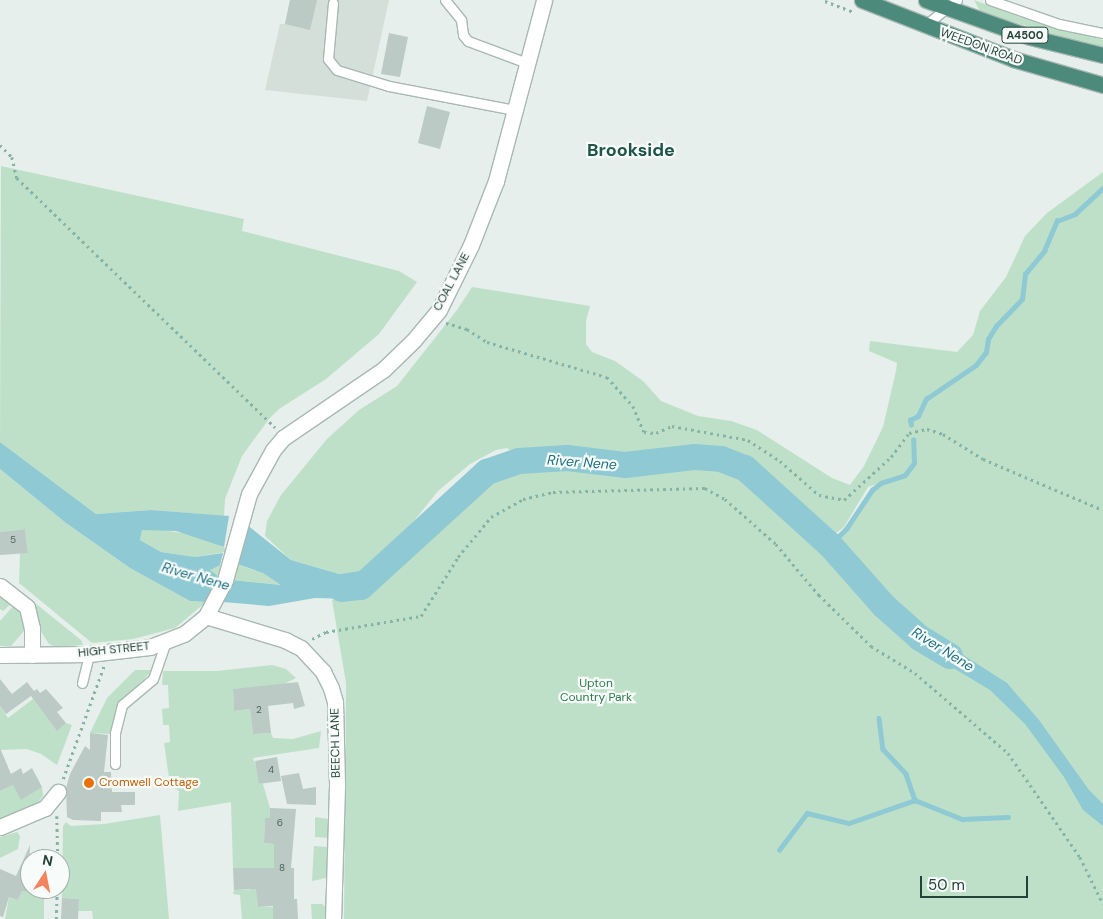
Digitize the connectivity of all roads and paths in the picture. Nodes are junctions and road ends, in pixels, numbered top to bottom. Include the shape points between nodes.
1 (445, 0) edge
2 (544, 0) edge
3 (862, 0) edge
4 (926, 0) edge
5 (990, 0) edge
6 (333, 3) dead end
7 (953, 4) edge
8 (924, 26) junction
9 (1103, 33) edge
10 (1103, 55) edge
11 (527, 63) junction
12 (1103, 85) edge
13 (515, 110) junction
14 (0, 145) edge
15 (439, 310) junction
16 (283, 438) junction
17 (1103, 510) edge
18 (239, 520) joint
19 (0, 586) edge
20 (206, 616) junction
21 (166, 642) junction
22 (301, 648) junction
23 (110, 652) junction
24 (89, 654) junction
25 (0, 655) edge
26 (32, 655) junction
27 (82, 683) dead end
28 (115, 764) dead end
29 (58, 792) junction
30 (0, 827) edge
31 (58, 849) edge
32 (57, 899) edge
33 (1103, 904) edge
34 (56, 919) edge
35 (334, 919) edge

1 - 11 lane via 461,20 463,35 468,41
2 - 11 street, COAL LANE
3 - 8 highway, WEEDON ROAD / A4500
4 - 7 highway, WEEDON ROAD / A4500
5 - 9 lane via 1058,24
6 - 13 lane via 328,59 337,70 389,86
7 - 8 lane
7 - 10 highway, WEEDON ROAD / A4500 via 1030,37
8 - 12 highway, WEEDON ROAD / A4500 via 1012,59
11 - 13 street, COAL LANE
13 - 15 street, COAL LANE via 496,180 471,245
14 - 16 path via 12,157 17,178 266,416
15 - 16 street, COAL LANE via 384,369
15 - 17 path via 446,324 467,329 487,342 607,377 633,406 644,432 656,433 672,426 748,440 780,461 819,495 844,500 891,457 909,433 927,429 944,434 983,459
16 - 18 street, COAL LANE via 266,459
18 - 20 street, HIGH STREET via 231,561 215,603
19 - 26 street via 27,607 32,628
20 - 21 street, HIGH STREET via 184,634
20 - 22 street, BEECH LANE
21 - 23 street, HIGH STREET
21 - 28 lane via 153,679 122,705 115,733
22 - 33 path via 326,632 421,616 458,558 491,517 524,499 553,492 705,488 725,499 776,544 819,595 871,646 915,673 1008,753 1080,857
22 - 35 street, BEECH LANE via 322,672 335,702
23 - 24 street, HIGH STREET
23 - 29 path
24 - 26 street, HIGH STREET
24 - 27 lane
25 - 26 street, HIGH STREET
29 - 30 street via 45,808
29 - 31 path
32 - 34 path

